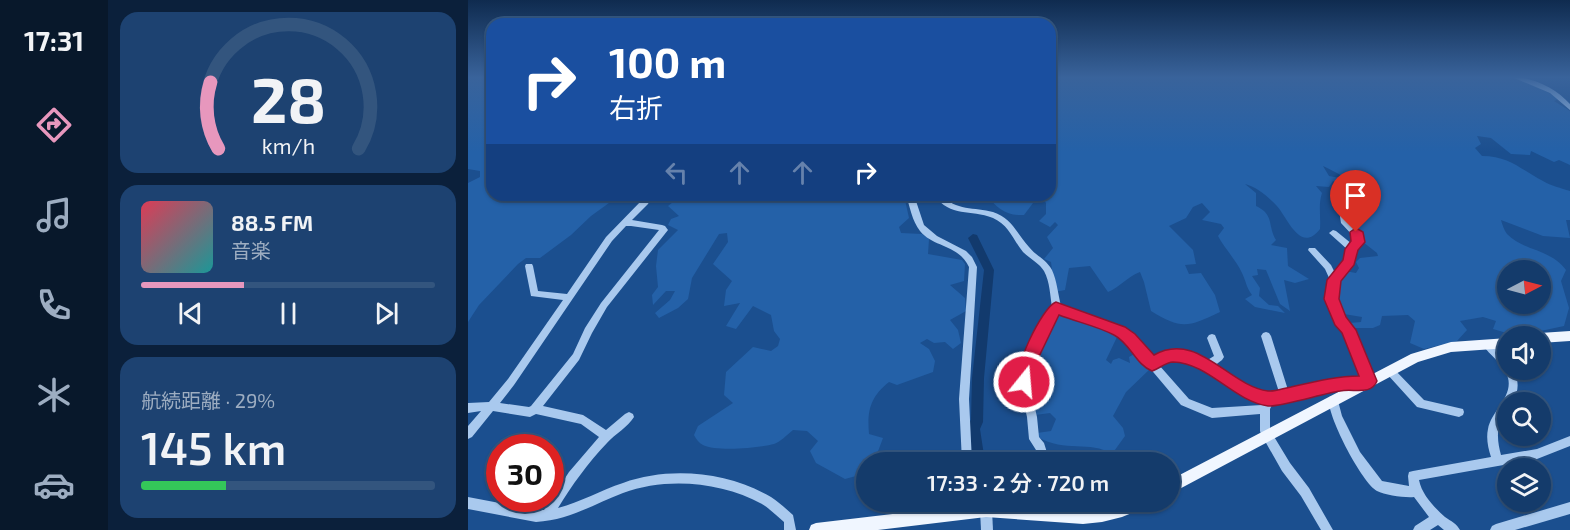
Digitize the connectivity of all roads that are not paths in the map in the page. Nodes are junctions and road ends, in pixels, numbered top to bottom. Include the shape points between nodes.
1 (912, 201) edge
2 (943, 201) edge
3 (645, 202) dead end
4 (1343, 210) dead end
5 (623, 224) junction
6 (1333, 234) dead end
7 (1352, 249) junction
8 (1312, 250) dead end
9 (529, 266) dead end
10 (1334, 280) junction
11 (568, 297) junction
12 (1056, 308) junction
13 (1266, 336) dead end
14 (1570, 336) edge
15 (1551, 337) edge
16 (1212, 338) dead end
17 (1487, 344) junction
18 (1497, 344) edge
19 (1497, 355) edge
20 (1152, 364) junction
21 (1207, 366) junction
22 (1389, 371) junction
23 (1514, 380) edge
24 (1367, 382) junction
25 (1285, 395) junction
26 (1334, 400) junction
27 (1267, 404) junction
28 (468, 408) edge
29 (491, 408) junction
30 (535, 409) junction
31 (1459, 412) dead end
32 (629, 417) dead end
33 (468, 434) edge
34 (1268, 434) junction
35 (605, 435) junction
36 (1570, 441) edge
37 (967, 452) edge
38 (1042, 452) edge
39 (1514, 458) edge
40 (1497, 461) joint
41 (1180, 482) edge
42 (1416, 491) junction
43 (468, 504) edge
44 (1570, 508) edge
45 (932, 512) edge
46 (986, 512) edge
47 (1055, 512) edge
48 (1117, 512) edge
49 (547, 516) junction
50 (1437, 519) junction
51 (790, 530) edge
52 (816, 530) edge
53 (987, 530) edge
54 (1327, 530) edge
55 (1419, 530) edge
56 (1454, 530) edge
57 (1496, 530) edge

1 - 37 street via 921,227 961,249 973,267 964,399
2 - 12 street via 964,212 992,215 1008,224 1046,267
3 - 5 street
4 - 7 street via 1346,223 1359,237
5 - 11 street
5 - 30 street via 664,230 604,305 576,357
6 - 7 street
7 - 10 street via 1350,261
8 - 10 street
9 - 11 street via 534,294
10 - 24 street via 1332,299
11 - 29 street
12 - 20 street via 1120,331
12 - 38 street via 1026,367 1024,382 1034,440
13 - 25 street
14 - 15 main road
16 - 21 street via 1219,357
17 - 18 main road
17 - 19 street
17 - 22 main road via 1451,347
20 - 21 street via 1169,355
20 - 27 street via 1185,402 1212,413
21 - 27 street
22 - 24 main road
22 - 31 street via 1421,404
23 - 40 street via 1515,390 1492,430
24 - 25 street
24 - 26 main road
25 - 27 street
26 - 34 main road
26 - 42 street via 1337,417 1356,456 1378,486
27 - 34 street
28 - 29 street
29 - 30 street via 530,412
29 - 33 street
30 - 35 street via 583,420
32 - 35 street
34 - 41 main road
34 - 54 street
35 - 49 street
36 - 39 street
40 - 42 street via 1413,476
42 - 50 street
43 - 49 street
44 - 57 street
45 - 52 main road
46 - 53 street
47 - 48 main road via 1075,518
49 - 51 street via 579,508 645,481 708,480 764,499 789,519
50 - 55 street
50 - 56 street

